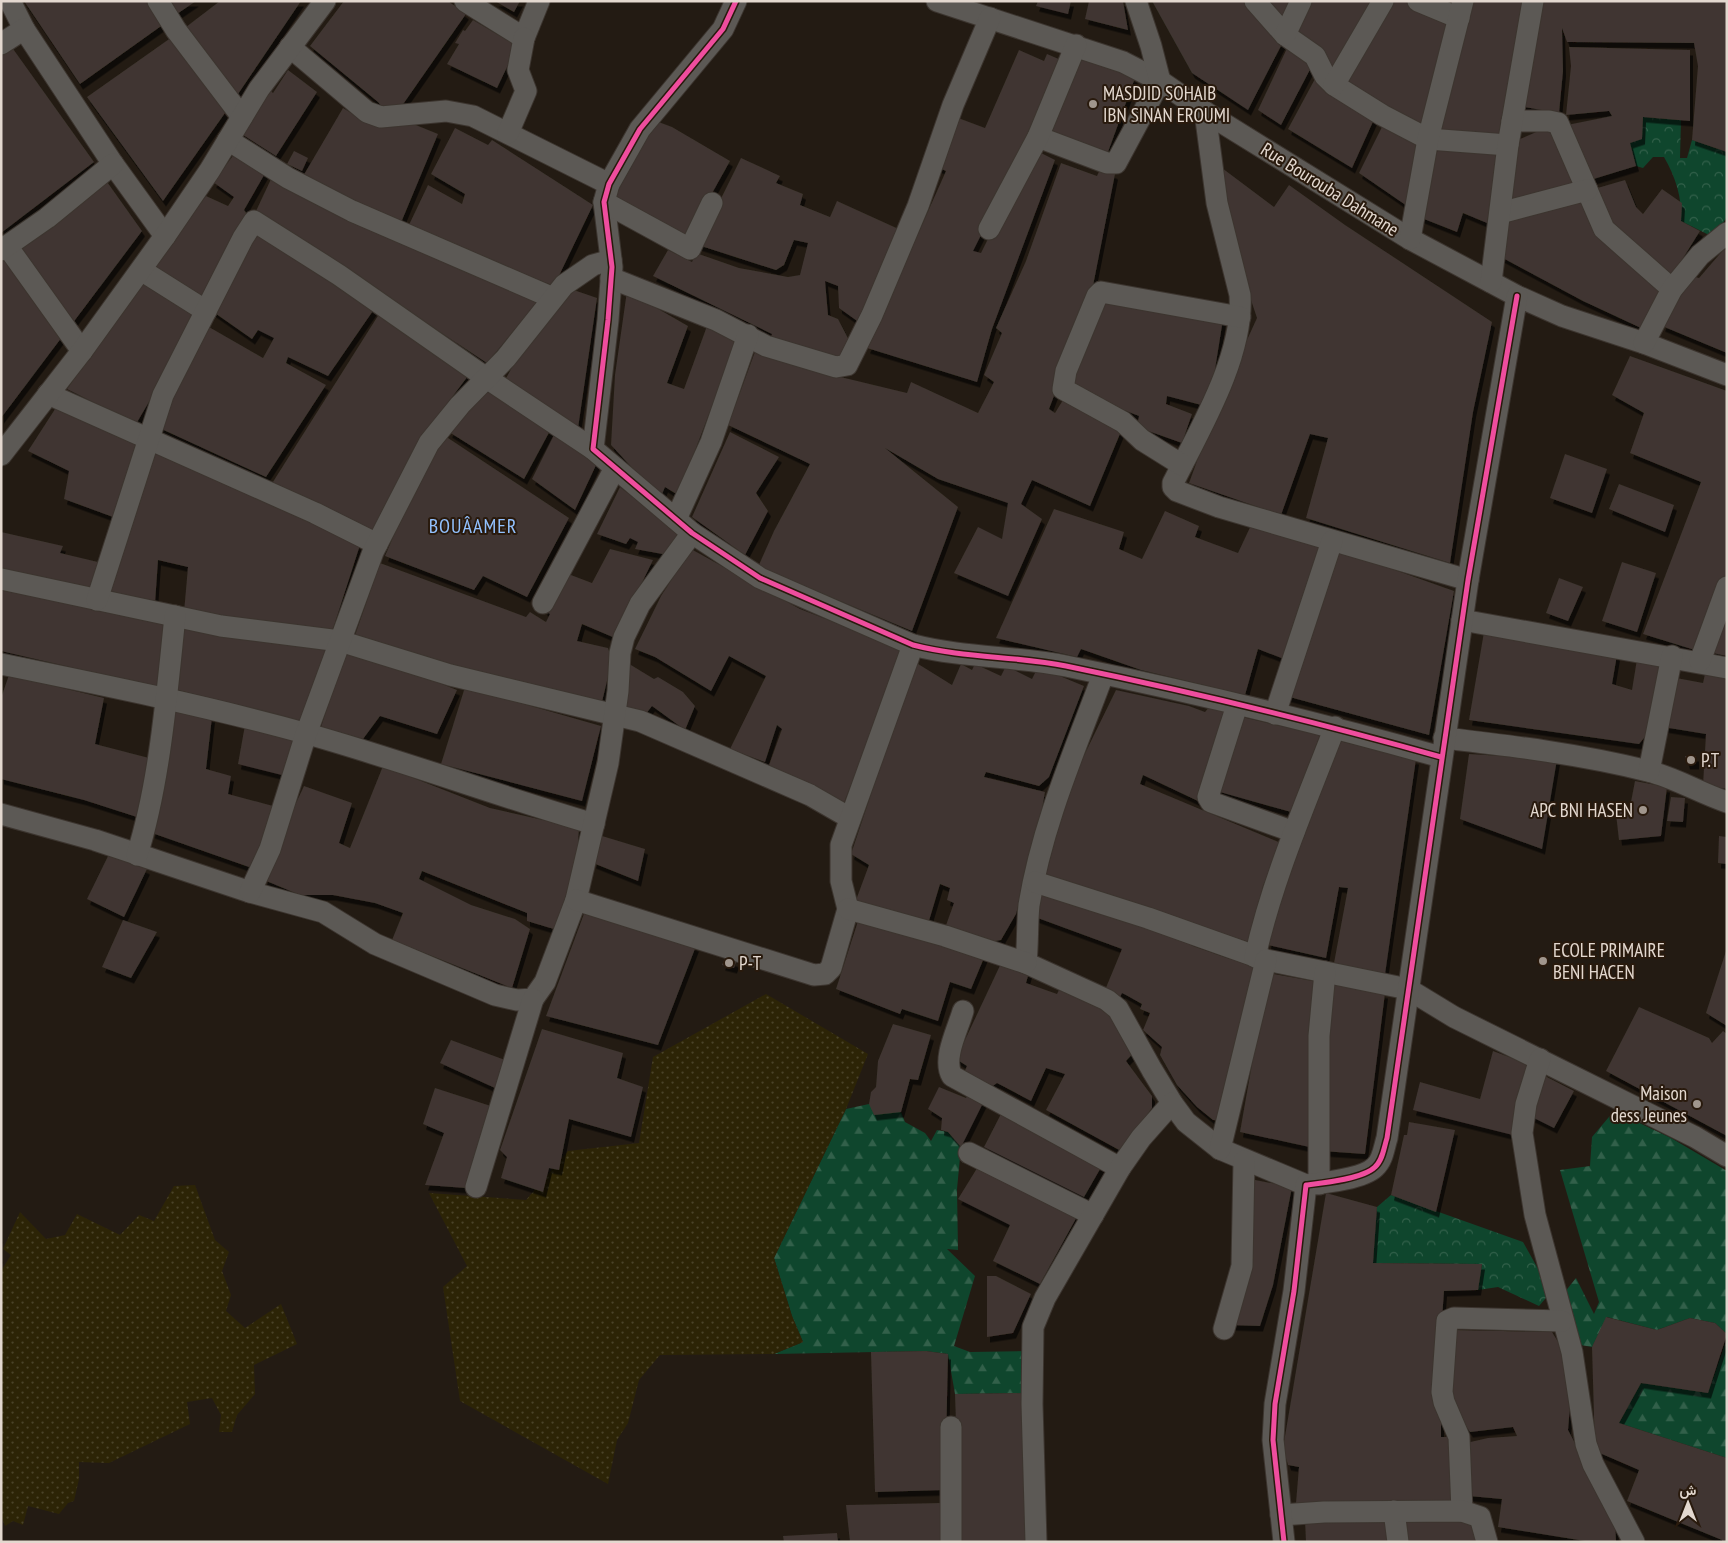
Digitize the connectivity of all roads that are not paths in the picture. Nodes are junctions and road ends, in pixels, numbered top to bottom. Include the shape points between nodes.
1 (10, 1) edge
2 (158, 1) edge
3 (465, 1) edge
4 (540, 1) edge
5 (736, 1) edge
6 (937, 1) edge
7 (1136, 1) edge
8 (1256, 1) edge
9 (1301, 1) edge
10 (1383, 1) edge
11 (1418, 1) edge
12 (1534, 1) edge
13 (322, 2) edge
14 (1461, 9) edge
15 (990, 18) junction
16 (24, 29) junction
17 (1285, 34) junction
18 (524, 38) junction
19 (1, 44) edge
20 (1076, 45) junction
21 (290, 48) junction
22 (1160, 80) junction
23 (1334, 85) junction
24 (1206, 112) junction
25 (242, 117) junction
26 (1512, 121) junction
27 (508, 133) junction
28 (1038, 137) junction
29 (1428, 139) junction
30 (228, 140) junction
31 (1508, 145) junction
32 (113, 164) junction
33 (1587, 190) junction
34 (606, 193) junction
35 (712, 203) dead end
36 (1500, 213) junction
37 (989, 229) dead end
38 (1727, 233) edge
39 (165, 236) junction
40 (1410, 239) junction
41 (4, 248) edge
42 (611, 269) junction
43 (140, 270) junction
44 (1491, 282) junction
45 (1672, 289) junction
46 (1517, 296) junction
47 (553, 298) junction
48 (206, 310) junction
49 (1240, 317) junction
50 (748, 335) junction
51 (1644, 343) junction
52 (82, 351) junction
53 (1727, 375) edge
54 (485, 377) junction
55 (48, 394) junction
56 (148, 438) junction
57 (594, 449) junction
58 (1, 455) edge
59 (1182, 465) junction
60 (615, 468) junction
61 (676, 519) junction
62 (692, 533) junction
63 (1332, 541) junction
64 (377, 544) junction
65 (1, 579) edge
66 (1468, 580) junction
67 (1727, 587) edge
68 (97, 600) junction
69 (543, 604) dead end
70 (175, 616) junction
71 (1462, 620) junction
72 (340, 641) junction
73 (913, 645) junction
74 (1672, 656) junction
75 (1700, 661) junction
76 (1, 664) edge
77 (1727, 668) edge
78 (1103, 675) junction
79 (167, 697) junction
80 (1237, 705) junction
81 (1275, 714) junction
82 (614, 715) junction
83 (1335, 727) junction
84 (306, 734) junction
85 (1442, 747) junction
86 (1649, 771) junction
87 (1727, 802) edge
88 (1, 814) edge
89 (850, 818) junction
90 (594, 824) junction
91 (1294, 832) junction
92 (137, 855) junction
93 (1035, 882) junction
94 (250, 892) junction
95 (576, 900) junction
96 (848, 909) junction
97 (1261, 958) junction
98 (1026, 963) junction
99 (1325, 972) junction
100 (1408, 989) junction
101 (533, 999) junction
102 (963, 1012) dead end
103 (1540, 1059) junction
104 (1172, 1104) junction
105 (1220, 1150) junction
106 (969, 1153) dead end
107 (1727, 1156) edge
108 (1244, 1161) junction
109 (1120, 1168) junction
110 (1313, 1184) junction
111 (476, 1186) dead end
112 (1093, 1215) junction
113 (1562, 1320) junction
114 (1224, 1329) dead end
115 (951, 1428) dead end
116 (1394, 1512) junction
117 (1462, 1512) junction
118 (1281, 1516) junction
119 (952, 1542) edge
120 (1036, 1542) edge
121 (1284, 1542) edge
122 (1398, 1542) edge
123 (1487, 1542) edge
124 (1634, 1542) edge

1 - 16 street
2 - 25 street
3 - 18 street
4 - 18 street
5 - 34 street via 723,29 640,129
6 - 15 street, Rue Bourouba Dahmane
7 - 22 street
8 - 17 street
9 - 17 street
10 - 23 street
11 - 14 street
12 - 26 street
13 - 21 street
14 - 29 street
15 - 20 street, Rue Bourouba Dahmane
15 - 50 street via 953,105 918,206 847,365 836,367 781,351
16 - 19 street
16 - 32 street
17 - 23 street via 1315,56 1325,76
18 - 27 street via 518,70 526,91
20 - 22 street, Rue Bourouba Dahmane
20 - 28 street
21 - 25 street
21 - 27 street via 367,112 393,117 446,111 473,116
22 - 24 street, Rue Bourouba Dahmane
22 - 28 street via 1116,163 1108,163
23 - 29 street
24 - 40 street, Rue Bourouba Dahmane
24 - 49 street via 1217,203 1240,295
25 - 30 street
26 - 31 street
26 - 33 street via 1558,123
27 - 34 street
28 - 37 street
29 - 31 street
29 - 40 street
30 - 39 street
30 - 47 street via 288,178 352,211
31 - 36 street
32 - 39 street
32 - 41 street
33 - 36 street
33 - 45 street via 1604,229
34 - 35 street via 690,249
34 - 42 street
36 - 44 street
38 - 45 street via 1700,255
39 - 43 street
40 - 44 street, Rue Bourouba Dahmane
41 - 52 street
42 - 47 street via 594,265 564,285
42 - 50 street
42 - 57 street
43 - 48 street
43 - 52 street
44 - 46 street, Rue Bourouba Dahmane
45 - 51 street
46 - 51 street, Rue Bourouba Dahmane via 1562,316
46 - 66 street
47 - 54 street via 506,358
48 - 54 street via 243,238 256,221 372,296
48 - 56 street via 163,395
49 - 59 street via 1218,393
49 - 59 street via 1101,292 1066,371 1062,385 1066,392 1123,422 1142,440
50 - 61 street via 711,442
51 - 53 street, Rue Bourouba Dahmane
52 - 55 street
54 - 57 street
54 - 64 street via 429,443
55 - 56 street
55 - 58 street
56 - 64 street
56 - 68 street
57 - 60 street
59 - 63 street via 1173,483 1177,490 1220,507
60 - 61 street
60 - 69 street
61 - 62 street
62 - 73 street via 760,578
62 - 82 street via 640,604 624,637
63 - 66 street
63 - 81 street
64 - 72 street
65 - 68 street
66 - 71 street
67 - 75 street
68 - 70 street
70 - 72 street via 221,626
70 - 79 street
71 - 74 street
71 - 85 street
72 - 82 street via 460,678
72 - 84 street
73 - 78 street via 937,651 1065,666
73 - 89 street
74 - 75 street
74 - 86 street
75 - 77 street
76 - 79 street
78 - 80 street
78 - 93 street via 1057,794
79 - 84 street
79 - 92 street via 146,825
80 - 81 street
80 - 91 street via 1208,797 1211,802
81 - 83 street
82 - 89 street via 640,721 753,768
82 - 90 street via 608,763
83 - 85 street
83 - 91 street
84 - 90 street via 398,760
84 - 94 street via 270,849
85 - 86 street via 1522,747
85 - 100 street
86 - 87 street via 1684,782
88 - 92 street
89 - 96 street via 841,845 839,867
90 - 95 street
91 - 97 street via 1266,910
92 - 94 street
93 - 97 street
93 - 98 street via 1029,906
94 - 101 street via 323,912 375,944 495,995 517,1000
95 - 96 street via 814,975 825,974 832,968
95 - 101 street via 545,982
96 - 98 street
97 - 99 street
97 - 105 street
98 - 104 street via 1107,1000 1118,1009
99 - 100 street
99 - 110 street
100 - 103 street via 1454,1017
100 - 110 street via 1382,1156 1366,1174
101 - 111 street
102 - 109 street via 949,1058 952,1076
103 - 107 street
103 - 113 street via 1526,1104 1522,1133 1535,1215
104 - 105 street via 1186,1122
104 - 109 street via 1140,1138
105 - 108 street
106 - 112 street
108 - 110 street
108 - 114 street via 1242,1266
109 - 112 street
110 - 118 street via 1275,1404 1273,1440
112 - 120 street via 1045,1298 1033,1328
113 - 117 street via 1454,1318 1447,1321 1442,1392 1459,1437
113 - 124 street via 1575,1370 1586,1444 1593,1464
115 - 119 street
116 - 117 street
116 - 118 street
116 - 122 street
117 - 123 street via 1480,1517
118 - 121 street

